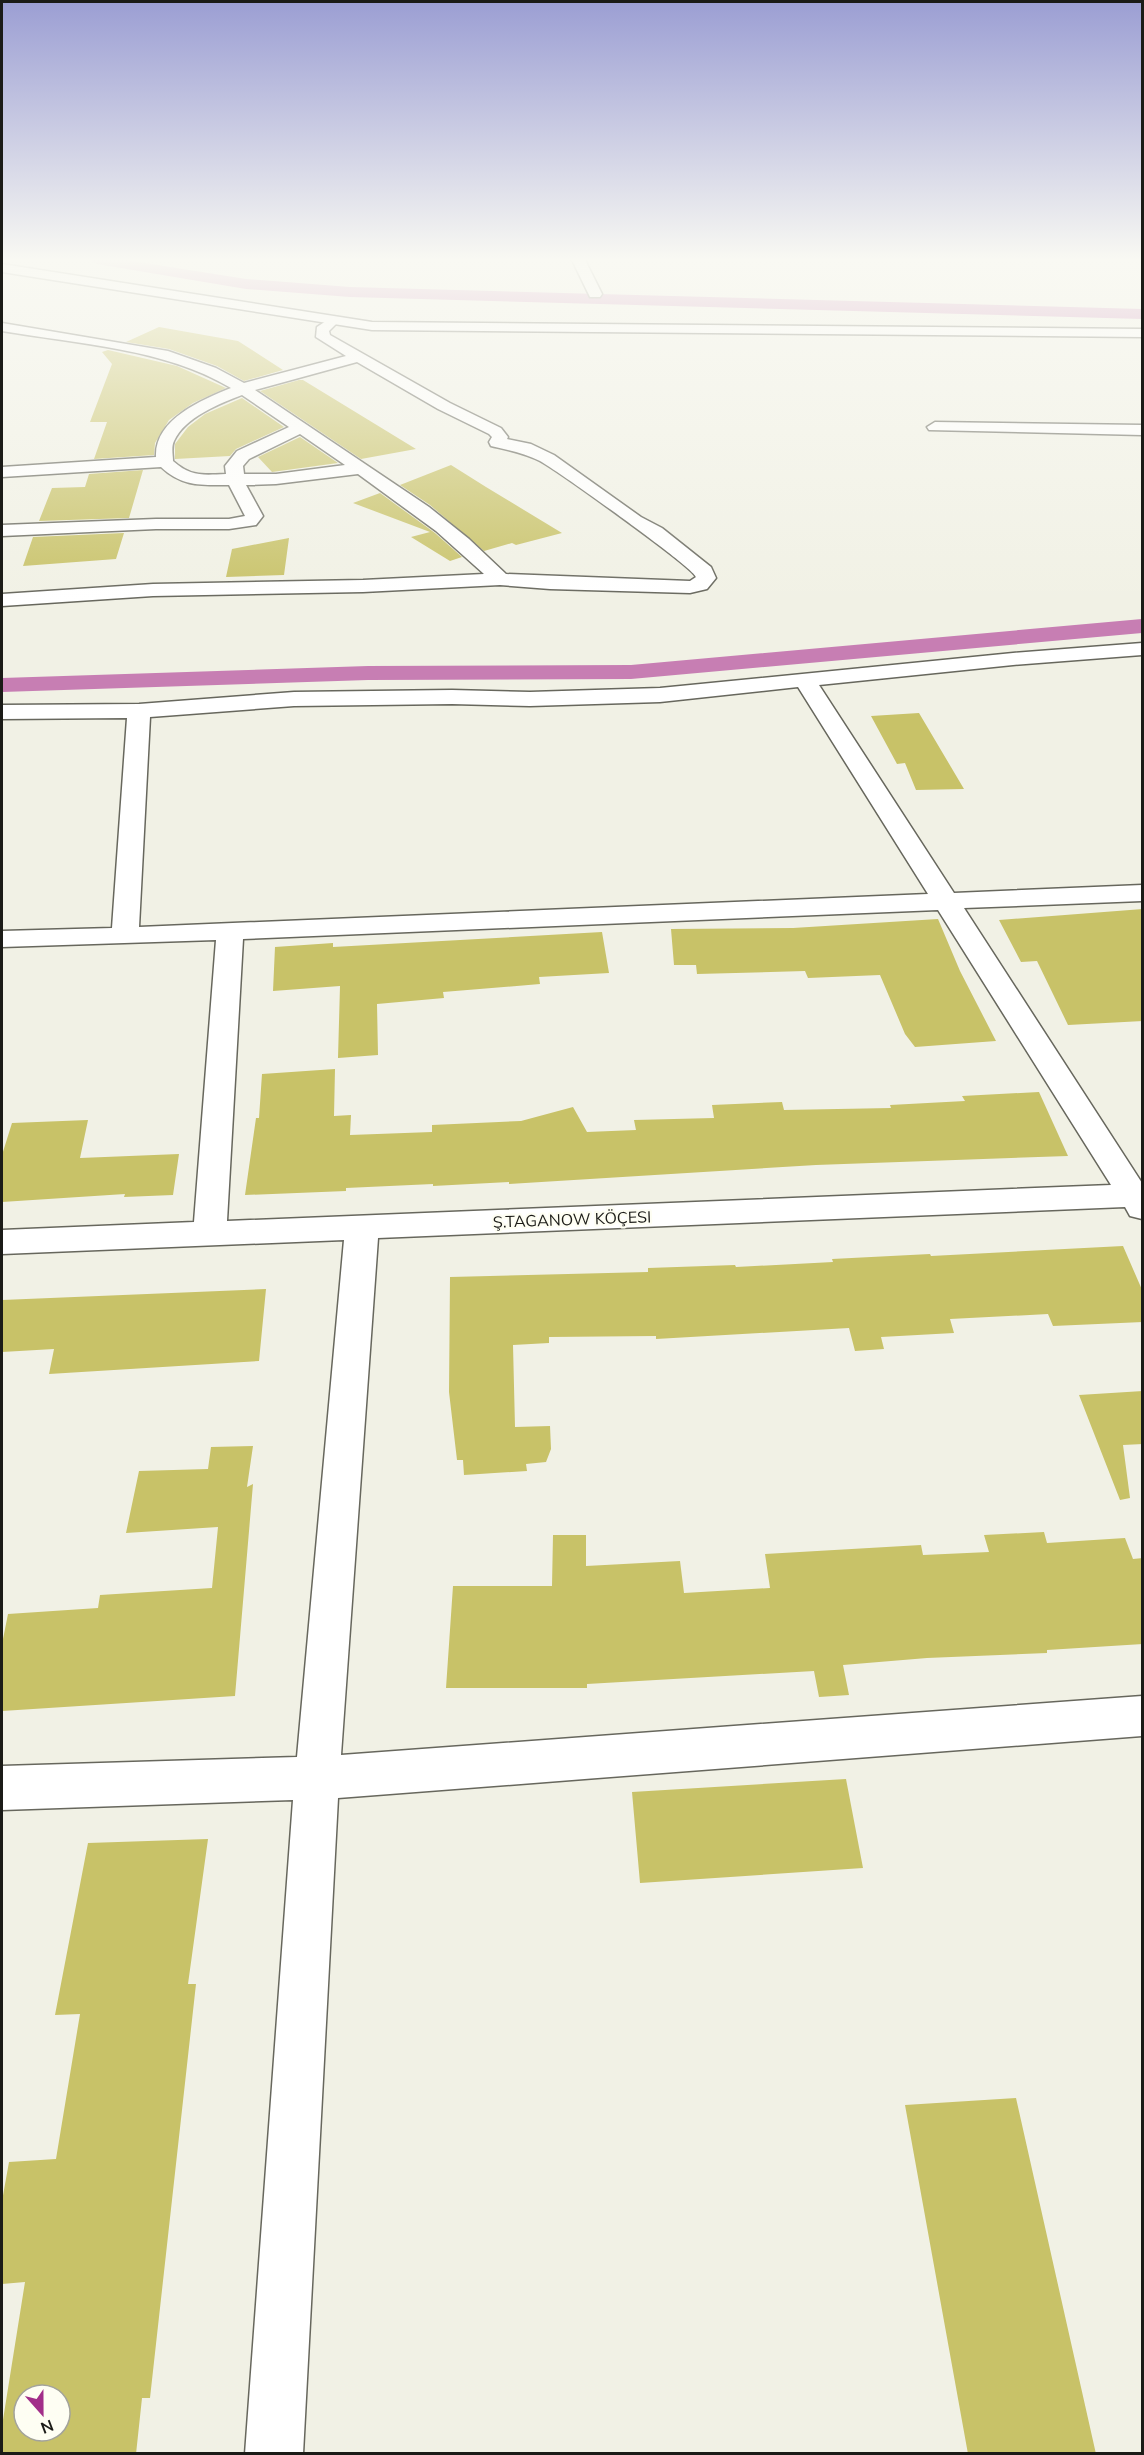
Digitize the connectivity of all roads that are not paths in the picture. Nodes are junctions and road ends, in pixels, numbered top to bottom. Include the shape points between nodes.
1 (214, 375) edge
2 (295, 375) edge
3 (387, 375) edge
4 (244, 388) junction
5 (303, 427) junction
6 (935, 428) dead end
7 (1143, 430) edge
8 (165, 462) junction
9 (362, 468) junction
10 (2, 472) edge
11 (236, 481) junction
12 (2, 531) edge
13 (500, 579) junction
14 (2, 600) edge
15 (1143, 649) edge
16 (805, 681) junction
17 (139, 711) junction
18 (2, 712) edge
19 (1143, 893) edge
20 (947, 900) junction
21 (230, 932) junction
22 (125, 935) junction
23 (2, 939) edge
24 (1140, 1200) edge
25 (362, 1228) junction
26 (210, 1232) junction
27 (2, 1242) edge
28 (1143, 1716) edge
29 (317, 1779) junction
30 (2, 1788) edge
31 (274, 2454) edge

1 - 4 street
2 - 4 street
3 - 13 street via 495,430 500,437 497,442 525,447 548,459 655,532 704,571 706,578 700,585 690,587
4 - 5 street
4 - 8 street via 197,410 176,426 164,441
5 - 9 street
5 - 11 street via 243,455 234,465
6 - 7 street
8 - 10 street
8 - 11 street via 178,474 196,480
9 - 11 street
9 - 13 street via 474,551
11 - 12 street via 254,516 250,521
13 - 14 street via 153,590
15 - 16 street via 1013,658
16 - 17 street via 660,695 294,699
16 - 20 street
17 - 18 street
17 - 22 street
19 - 20 street
20 - 21 street
20 - 24 street
21 - 22 street
21 - 26 street
22 - 23 street
24 - 25 street, Ş.TAGANOW KÖÇESI
25 - 26 street, Ş.TAGANOW KÖÇESI
25 - 29 street
26 - 27 street, Ş.TAGANOW KÖÇESI
28 - 29 street
29 - 30 street
29 - 31 street

